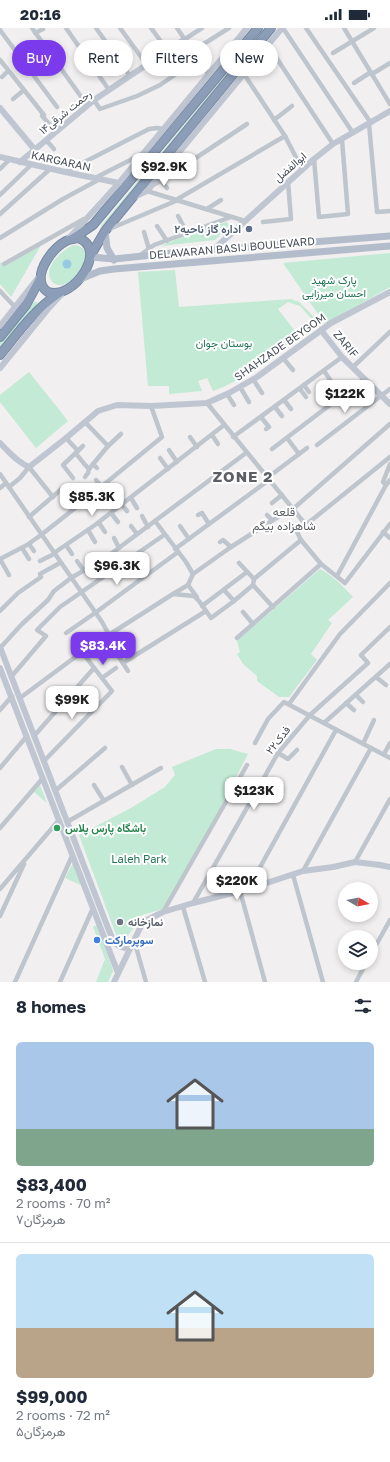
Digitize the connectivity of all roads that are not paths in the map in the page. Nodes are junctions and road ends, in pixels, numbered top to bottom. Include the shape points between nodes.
1 (32, 28) edge
2 (66, 28) edge
3 (96, 28) edge
4 (120, 28) edge
5 (151, 28) edge
6 (177, 28) edge
7 (202, 28) edge
8 (229, 28) edge
9 (258, 28) edge
10 (271, 28) edge
11 (282, 28) edge
12 (306, 28) edge
13 (344, 28) edge
14 (374, 28) edge
15 (43, 29) dead end
16 (244, 29) edge
17 (0, 30) edge
18 (35, 33) junction
19 (185, 39) joint
20 (74, 40) edge
21 (104, 40) edge
22 (160, 40) edge
23 (210, 40) edge
24 (272, 40) edge
25 (352, 41) junction
26 (333, 53) dead end
27 (141, 57) edge
28 (278, 60) edge
29 (1, 62) edge
30 (390, 63) edge
31 (212, 70) edge
32 (8, 71) junction
33 (372, 73) junction
34 (99, 76) edge
35 (130, 76) edge
36 (173, 76) edge
37 (207, 76) edge
38 (242, 76) edge
39 (245, 76) edge
40 (2, 77) dead end
41 (354, 83) dead end
42 (24, 90) junction
43 (109, 90) junction
44 (13, 99) dead end
45 (94, 100) junction
46 (390, 104) edge
47 (87, 105) junction
48 (292, 106) dead end
49 (57, 107) dead end
50 (0, 108) edge
51 (390, 111) edge
52 (274, 120) junction
53 (247, 124) dead end
54 (370, 124) junction
55 (164, 129) junction
56 (56, 132) junction
57 (353, 133) junction
58 (285, 136) junction
59 (46, 140) junction
60 (342, 140) junction
61 (333, 144) junction
62 (54, 149) dead end
63 (34, 150) junction
64 (145, 152) junction
65 (0, 157) edge
66 (173, 159) junction
67 (314, 159) junction
68 (10, 160) junction
69 (20, 162) junction
70 (31, 165) junction
71 (0, 169) edge
72 (50, 169) junction
73 (180, 169) junction
74 (302, 169) junction
75 (65, 172) junction
76 (98, 179) junction
77 (161, 181) junction
78 (288, 182) junction
79 (119, 183) junction
80 (149, 188) junction
81 (167, 188) dead end
82 (0, 195) edge
83 (132, 197) junction
84 (177, 200) junction
85 (221, 200) dead end
86 (207, 209) junction
87 (390, 211) edge
88 (0, 214) edge
89 (90, 216) junction
90 (178, 216) dead end
91 (231, 217) junction
92 (245, 221) junction
93 (96, 222) junction
94 (263, 222) dead end
95 (157, 226) dead end
96 (105, 231) junction
97 (144, 232) dead end
98 (187, 233) junction
99 (390, 236) edge
100 (0, 238) edge
101 (69, 240) junction
102 (167, 241) junction
103 (281, 245) junction
104 (390, 246) edge
105 (149, 249) junction
106 (212, 251) junction
107 (282, 255) junction
108 (91, 256) junction
109 (137, 258) junction
110 (114, 259) junction
111 (4, 264) dead end
112 (114, 269) junction
113 (41, 275) junction
114 (78, 280) junction
115 (0, 291) edge
116 (62, 292) junction
117 (390, 292) edge
118 (30, 298) junction
119 (15, 307) junction
120 (41, 307) junction
121 (1, 325) edge
122 (321, 330) junction
123 (390, 332) edge
124 (0, 337) edge
125 (0, 355) edge
126 (342, 357) junction
127 (283, 358) junction
128 (353, 367) junction
129 (0, 368) edge
130 (292, 370) dead end
131 (324, 371) junction
132 (253, 379) junction
133 (364, 379) junction
134 (331, 381) dead end
135 (304, 385) junction
136 (240, 387) junction
137 (300, 388) junction
138 (390, 389) edge
139 (309, 392) dead end
140 (262, 393) dead end
141 (227, 394) junction
142 (382, 396) junction
143 (306, 397) dead end
144 (284, 400) junction
145 (250, 402) dead end
146 (207, 403) junction
147 (390, 404) edge
148 (234, 405) dead end
149 (151, 406) junction
150 (275, 407) junction
151 (291, 409) dead end
152 (282, 416) dead end
153 (261, 417) junction
154 (85, 422) junction
155 (390, 424) edge
156 (224, 425) junction
157 (266, 429) dead end
158 (121, 434) dead end
159 (212, 435) junction
160 (190, 437) dead end
161 (233, 437) junction
162 (0, 438) edge
163 (66, 438) junction
164 (287, 438) junction
165 (1, 444) edge
166 (218, 444) dead end
167 (83, 446) dead end
168 (108, 446) junction
169 (317, 446) dead end
170 (197, 447) junction
171 (307, 448) dead end
172 (272, 449) dead end
173 (169, 450) dead end
174 (77, 453) junction
175 (246, 453) junction
176 (299, 454) junction
177 (390, 457) edge
178 (160, 458) dead end
179 (177, 462) junction
180 (93, 464) junction
181 (390, 464) edge
182 (30, 467) junction
183 (89, 468) junction
184 (97, 468) dead end
185 (168, 469) junction
186 (0, 474) edge
187 (85, 477) dead end
188 (73, 478) dead end
189 (268, 479) junction
190 (96, 480) dead end
191 (390, 480) edge
192 (8, 485) junction
193 (386, 485) junction
194 (65, 486) dead end
195 (102, 487) junction
196 (0, 488) edge
197 (282, 495) junction
198 (53, 497) junction
199 (131, 498) junction
200 (272, 503) dead end
201 (122, 505) junction
202 (137, 508) dead end
203 (292, 508) junction
204 (127, 512) dead end
205 (111, 513) junction
206 (198, 515) dead end
207 (267, 515) dead end
208 (142, 516) dead end
209 (29, 517) junction
210 (272, 520) junction
211 (155, 521) junction
212 (118, 522) dead end
213 (98, 523) junction
214 (209, 524) junction
215 (390, 524) edge
216 (306, 525) junction
217 (131, 526) dead end
218 (180, 526) dead end
219 (148, 527) junction
220 (88, 530) junction
221 (104, 532) dead end
222 (383, 532) junction
223 (137, 534) junction
224 (41, 535) junction
225 (164, 535) junction
226 (114, 538) dead end
227 (189, 538) junction
228 (390, 538) edge
229 (301, 540) junction
230 (95, 542) dead end
231 (220, 542) dead end
232 (29, 544) junction
233 (66, 545) junction
234 (231, 547) junction
235 (22, 548) junction
236 (119, 548) junction
237 (176, 550) junction
238 (34, 551) dead end
239 (54, 553) junction
240 (72, 554) dead end
241 (91, 554) dead end
242 (0, 559) edge
243 (29, 559) dead end
244 (40, 561) dead end
245 (78, 561) dead end
246 (239, 563) dead end
247 (58, 564) dead end
248 (96, 564) junction
249 (321, 564) junction
250 (84, 571) junction
251 (247, 572) junction
252 (193, 574) junction
253 (9, 575) dead end
254 (337, 576) junction
255 (71, 578) junction
256 (254, 579) junction
257 (390, 583) edge
258 (188, 584) junction
259 (253, 585) junction
260 (224, 590) junction
261 (81, 592) junction
262 (173, 594) junction
263 (199, 600) junction
264 (234, 601) junction
265 (202, 606) junction
266 (273, 607) junction
267 (0, 611) edge
268 (206, 611) junction
269 (244, 612) dead end
270 (95, 613) junction
271 (253, 624) junction
272 (390, 627) edge
273 (66, 632) dead end
274 (107, 636) junction
275 (237, 638) dead end
276 (0, 647) edge
277 (82, 652) junction
278 (123, 663) junction
279 (390, 664) edge
280 (0, 668) edge
281 (94, 668) junction
282 (116, 668) dead end
283 (128, 671) dead end
284 (12, 677) junction
285 (376, 677) junction
286 (102, 678) junction
287 (386, 685) dead end
288 (356, 695) junction
289 (12, 696) junction
290 (20, 698) junction
291 (363, 702) dead end
292 (346, 703) junction
293 (289, 704) junction
294 (0, 710) edge
295 (354, 710) dead end
296 (310, 716) junction
297 (374, 720) dead end
298 (324, 723) junction
299 (336, 730) junction
300 (27, 736) junction
301 (34, 736) junction
302 (255, 743) dead end
303 (390, 743) edge
304 (363, 744) junction
305 (105, 748) dead end
306 (371, 748) junction
307 (297, 750) dead end
308 (278, 753) junction
309 (384, 754) junction
310 (390, 758) edge
311 (44, 761) junction
312 (247, 765) dead end
313 (122, 767) dead end
314 (0, 768) edge
315 (161, 768) dead end
316 (43, 778) junction
317 (94, 785) dead end
318 (132, 785) junction
319 (55, 791) junction
320 (390, 799) edge
321 (104, 801) junction
322 (59, 820) junction
323 (67, 822) junction
324 (0, 828) edge
325 (72, 856) junction
326 (26, 859) junction
327 (354, 862) junction
328 (390, 867) edge
329 (303, 871) junction
330 (292, 875) junction
331 (0, 889) edge
332 (248, 889) junction
333 (240, 891) junction
334 (193, 903) junction
335 (183, 907) junction
336 (93, 908) junction
337 (164, 912) junction
338 (0, 916) edge
339 (390, 920) edge
340 (105, 930) junction
341 (134, 940) junction
342 (378, 941) edge
343 (129, 949) junction
344 (362, 970) edge
345 (118, 973) junction
346 (60, 980) edge
347 (15, 982) edge
348 (114, 982) edge
349 (146, 982) edge
350 (205, 982) edge
351 (265, 982) edge
352 (323, 982) edge
353 (356, 982) edge

1 - 18 street
2 - 20 street
3 - 21 street
4 - 27 street
5 - 22 street
6 - 19 street
7 - 19 street
8 - 23 street
9 - 93 highway
10 - 83 highway
11 - 24 street
11 - 57 street
12 - 54 street
13 - 25 street
14 - 25 street
15 - 18 street
16 - 31 street
17 - 49 street
18 - 47 street
25 - 26 street
25 - 33 street
28 - 61 street
29 - 32 street
30 - 33 street
32 - 40 street
32 - 42 street
33 - 41 street
33 - 46 street
34 - 43 street
35 - 43 street, ۱۴رحمت شرقی
36 - 45 street via 137,96 100,109
37 - 55 street
38 - 66 street
39 - 52 street
42 - 44 street
42 - 56 street
43 - 45 street, ۱۴رحمت شرقی
45 - 47 street, ۱۴رحمت شرقی
47 - 56 street, ۱۴رحمت شرقی
48 - 52 street
50 - 63 street
51 - 54 street, ابوالفضل
52 - 58 street
53 - 73 street
54 - 57 street, ابوالفضل
54 - 87 street via 377,212
55 - 64 street
55 - 75 street via 149,129
56 - 59 street, ۱۴رحمت شرقی
57 - 60 street, ابوالفضل
58 - 74 street
58 - 84 street
59 - 62 street
59 - 63 street, ۱۴رحمت شرقی
60 - 61 street, ابوالفضل
60 - 67 street via 348,214 319,217
61 - 67 street, ابوالفضل
63 - 69 street, ۱۴رحمت شرقی
64 - 76 street
64 - 79 street
65 - 68 street, KARGARAN
66 - 73 street
66 - 80 street
67 - 74 street, ابوالفضل
68 - 69 street, KARGARAN
68 - 71 street
69 - 70 street, KARGARAN
70 - 72 street, KARGARAN
70 - 82 street
72 - 75 street, KARGARAN
72 - 88 street
73 - 77 street
74 - 78 street, ابوالفضل
75 - 76 street, KARGARAN
76 - 79 street, KARGARAN
76 - 100 street
77 - 80 street
77 - 81 street
78 - 92 street, ابوالفضل
78 - 94 street via 291,219
79 - 89 street
80 - 83 street
80 - 84 street
83 - 96 highway
84 - 86 street
84 - 96 street
85 - 86 street
86 - 91 street
89 - 101 street
89 - 111 street
90 - 98 street
91 - 92 street
91 - 98 street
92 - 106 street, ابوالفضل
93 - 96 highway
93 - 101 highway
95 - 102 street
96 - 108 highway
96 - 110 main road via 108,252
97 - 105 street
98 - 102 street
99 - 103 main road, DELAVARAN BASIJ BOULEVARD
101 - 108 highway via 78,238 86,243
101 - 113 highway via 53,252 45,263
102 - 105 street
103 - 106 main road, DELAVARAN BASIJ BOULEVARD
103 - 107 main road
104 - 107 main road, DELAVARAN BASIJ BOULEVARD
105 - 109 street
106 - 109 main road, DELAVARAN BASIJ BOULEVARD
107 - 112 main road, DELAVARAN BASIJ BOULEVARD
108 - 110 main road, DELAVARAN BASIJ BOULEVARD
108 - 114 highway
109 - 110 main road, DELAVARAN BASIJ BOULEVARD
110 - 112 main road via 111,266
112 - 114 main road, DELAVARAN BASIJ BOULEVARD via 100,271
113 - 116 highway via 41,284 48,292
113 - 118 highway
113 - 119 street
114 - 116 highway
115 - 119 street
116 - 120 highway
116 - 129 street
117 - 122 street, SHAHZADE BEYGOM
118 - 120 highway via 37,300
118 - 124 highway
119 - 121 street
120 - 125 highway
122 - 126 street, ZARIF
122 - 127 street, SHAHZADE BEYGOM
123 - 128 street
126 - 128 street, ZARIF
126 - 131 street
127 - 130 street
127 - 132 street, SHAHZADE BEYGOM
128 - 133 street, ZARIF
131 - 134 street
131 - 135 street
132 - 136 street, SHAHZADE BEYGOM
132 - 140 street
133 - 142 street, ZARIF
133 - 164 street
135 - 137 street
135 - 139 street
136 - 141 street, SHAHZADE BEYGOM
136 - 145 street
137 - 143 street
137 - 144 street
138 - 142 street
141 - 146 street, SHAHZADE BEYGOM
141 - 148 street
142 - 147 street, ZARIF
142 - 169 street
144 - 150 street
144 - 151 street
146 - 149 street, SHAHZADE BEYGOM
146 - 156 street
149 - 154 street, SHAHZADE BEYGOM via 117,405 98,411
149 - 195 street via 162,437
150 - 152 street
150 - 153 street
153 - 157 street via 269,426
153 - 161 street
154 - 163 street, SHAHZADE BEYGOM
154 - 168 street
155 - 203 street
156 - 159 street
156 - 161 street
158 - 168 street
159 - 166 street
159 - 170 street
160 - 170 street
161 - 175 street
162 - 165 street
163 - 174 street
163 - 182 street, SHAHZADE BEYGOM
164 - 172 street
164 - 176 street
165 - 182 street via 14,458
167 - 174 street
168 - 180 street
170 - 179 street
171 - 176 street
173 - 179 street
174 - 183 street
174 - 188 street via 63,465
175 - 189 street
175 - 211 street
176 - 189 street
177 - 216 street
178 - 185 street
179 - 185 street
180 - 183 street
180 - 184 street
181 - 193 street via 383,482
182 - 192 street via 20,478
182 - 198 street
183 - 187 street
185 - 199 street
186 - 192 street
189 - 197 street
189 - 214 street
190 - 195 street
191 - 193 street
192 - 196 street
192 - 209 street
193 - 254 street
194 - 198 street
195 - 224 street
197 - 200 street
197 - 203 street
198 - 209 street
199 - 201 street
199 - 202 street
201 - 204 street
201 - 205 street
203 - 210 street
203 - 216 street
205 - 212 street
205 - 213 street
206 - 214 street via 202,513
207 - 210 street
208 - 219 street
209 - 224 street
210 - 234 street
211 - 219 street
211 - 225 street
213 - 220 street
213 - 221 street
214 - 227 street
215 - 222 street
216 - 229 street via 297,532
217 - 223 street
218 - 227 street
219 - 223 street
220 - 230 street
220 - 233 street
222 - 228 street
222 - 254 street via 345,583
223 - 236 street
224 - 232 street
224 - 239 street
225 - 237 street
225 - 261 street
226 - 236 street
227 - 237 street
229 - 249 street
229 - 256 street
231 - 234 street via 223,540
232 - 235 street
232 - 238 street
233 - 239 street
233 - 240 street
234 - 252 street
235 - 242 street
235 - 243 street
236 - 248 street
237 - 252 street
237 - 270 street
239 - 244 street
239 - 255 street
241 - 248 street
242 - 253 street
245 - 250 street
246 - 251 street
247 - 267 street via 40,574 41,576 18,593
248 - 250 street
249 - 254 street
249 - 266 street
250 - 255 street
251 - 256 street
251 - 260 street
252 - 258 street
255 - 261 street
255 - 276 street via 54,591
256 - 259 street
257 - 293 street via 340,634
258 - 262 street
258 - 263 street
259 - 264 street
259 - 266 street
260 - 264 street
260 - 265 street
261 - 270 street
261 - 284 street via 60,607 37,630 46,636
262 - 263 street via 194,596
262 - 274 street
263 - 265 street
264 - 268 street via 211,618
265 - 268 street
266 - 271 street
268 - 278 street
269 - 271 street
270 - 273 street
270 - 274 street
271 - 275 street
272 - 296 street, فدک۲۲ via 361,656 368,662
274 - 277 street
274 - 278 street
276 - 284 street
277 - 281 street
277 - 290 street
278 - 283 street
279 - 285 street
280 - 289 street
281 - 286 street
281 - 301 street
282 - 286 street
284 - 290 street
285 - 287 street
285 - 288 street
286 - 311 street via 112,691
288 - 291 street
288 - 292 street
289 - 294 street
289 - 300 street
290 - 301 street
292 - 295 street
292 - 298 street
293 - 296 street
293 - 302 street via 284,702 268,719
296 - 298 street
296 - 308 street, فدک۲۲
297 - 304 street
298 - 299 street
299 - 304 street
299 - 332 street
300 - 314 street
300 - 316 street
301 - 311 street
303 - 309 street
304 - 306 street
305 - 319 street
306 - 309 street
306 - 329 street
307 - 308 street via 288,759
308 - 334 street, فدک۲۲
309 - 310 street
311 - 319 street
312 - 337 street
313 - 318 street
315 - 318 street
316 - 322 street
316 - 324 street
317 - 321 street
318 - 321 street
319 - 323 street
320 - 327 street
321 - 323 street
322 - 325 street
322 - 326 street
323 - 340 street
325 - 336 street
325 - 347 street
326 - 331 street
326 - 338 street
327 - 328 street
327 - 329 street
329 - 330 street
330 - 332 street
330 - 352 street
332 - 333 street
333 - 334 street
333 - 351 street
334 - 335 street
335 - 337 street
335 - 350 street
336 - 340 street
336 - 346 street
337 - 341 street via 145,921
339 - 342 street
340 - 343 street via 116,945
340 - 345 street
341 - 343 street
341 - 349 street
343 - 345 street
344 - 353 street
345 - 348 street

